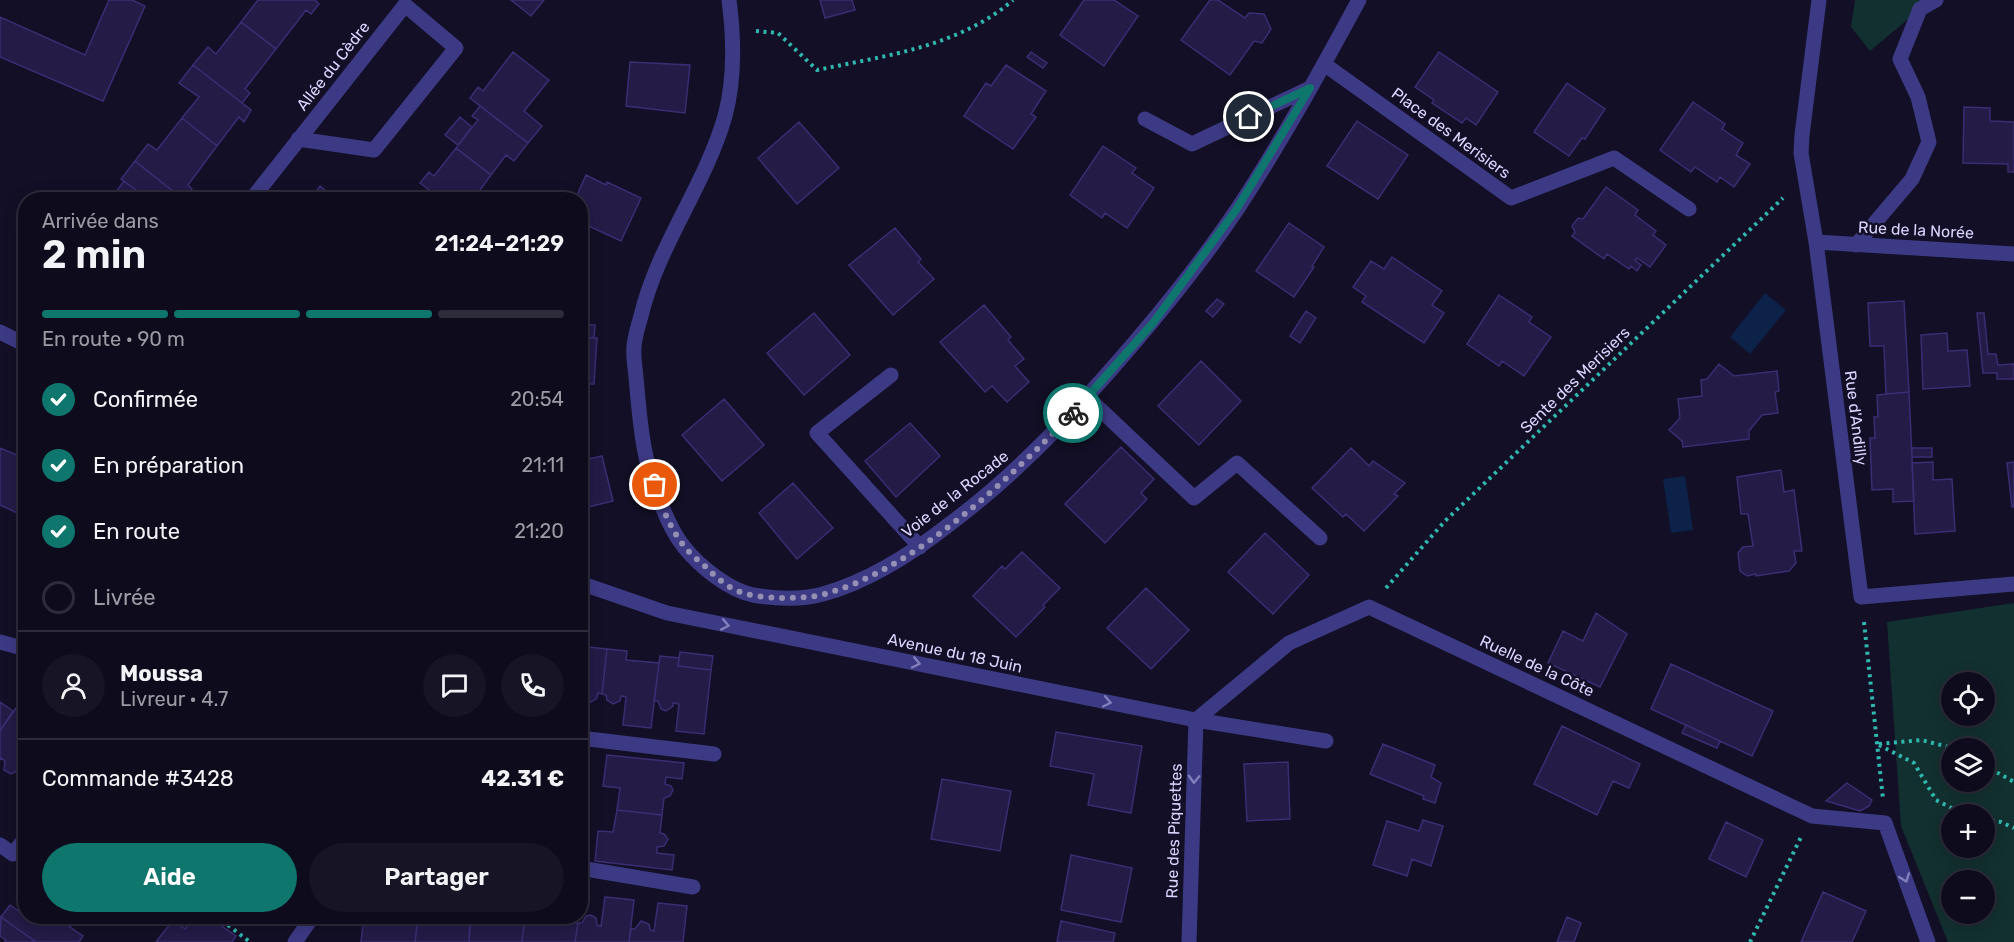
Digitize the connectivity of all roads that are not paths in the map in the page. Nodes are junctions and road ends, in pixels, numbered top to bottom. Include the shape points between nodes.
1 (729, 0) edge
2 (1359, 0) edge
3 (1819, 0) edge
4 (1936, 0) edge
5 (1324, 64) junction
6 (1310, 88) junction
7 (1145, 119) dead end
8 (298, 140) junction
9 (257, 192) edge
10 (1689, 209) dead end
11 (1816, 243) junction
12 (1856, 245) junction
13 (2014, 254) edge
14 (0, 332) edge
15 (18, 341) edge
16 (891, 375) dead end
17 (1087, 397) junction
18 (1320, 538) dead end
19 (920, 547) junction
20 (2014, 584) edge
21 (588, 586) edge
22 (0, 642) edge
23 (18, 647) edge
24 (1196, 720) junction
25 (588, 739) edge
26 (1326, 741) dead end
27 (714, 754) dead end
28 (0, 845) edge
29 (18, 847) edge
30 (588, 869) edge
31 (693, 887) dead end
32 (307, 924) edge
33 (295, 942) edge
34 (1189, 942) edge
35 (1928, 942) edge

1 - 19 street, Voie de la Rocade via 733,32 725,114 646,294 634,345 644,451 660,502 684,546 718,579 740,592 767,597 821,595 865,579
2 - 5 street, Voie de la Rocade
3 - 11 street, Rue d'Andilly via 1801,153
4 - 12 street via 1920,9 1900,59 1918,97 1929,142 1912,179
5 - 6 street, Voie de la Rocade
5 - 10 street, Place des Merisiers via 1511,198 1614,158
6 - 7 street via 1192,144
6 - 17 street, Voie de la Rocade via 1236,210 1153,323
8 - 8 street, Allée du Cèdre via 405,5 456,48 374,150
8 - 9 street, Allée du Cèdre
11 - 12 street, Rue de la Norée
11 - 20 street, Rue d'Andilly via 1861,597
12 - 13 street, Rue de la Norée
14 - 15 street
16 - 19 street via 817,433
17 - 18 street via 1194,498 1237,463
17 - 19 street, Voie de la Rocade via 1031,456
21 -> 24 street, Avenue du 18 Juin via 667,613
22 - 23 street
24 - 26 street, Avenue du 18 Juin
24 -> 34 street, Rue des Piquettes
24 -> 35 street, Ruelle de la Côte via 1289,643 1369,607 1812,816 1886,823
25 - 27 street
28 - 29 street via 13,854
30 - 31 street
32 - 33 street

